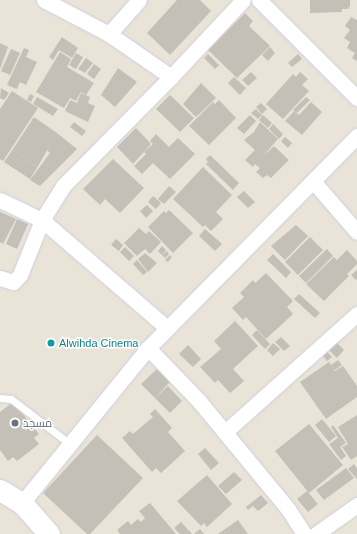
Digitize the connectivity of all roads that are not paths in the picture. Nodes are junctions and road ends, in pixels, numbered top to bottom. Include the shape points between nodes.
1 (44, 0) edge
2 (139, 0) edge
3 (243, 0) edge
4 (259, 0) edge
5 (109, 34) junction
6 (171, 77) junction
7 (357, 98) edge
8 (357, 136) edge
9 (313, 181) junction
10 (0, 200) edge
11 (42, 220) junction
12 (357, 232) edge
13 (0, 278) edge
14 (357, 314) edge
15 (167, 328) junction
16 (148, 348) junction
17 (0, 398) edge
18 (225, 432) junction
19 (70, 444) junction
20 (0, 490) edge
21 (22, 503) junction
22 (357, 505) edge
23 (50, 534) edge
24 (304, 534) edge
25 (316, 534) edge

1 - 5 street
2 - 5 street
3 - 6 street
4 - 7 street
5 - 6 street
6 - 11 street via 63,186
8 - 9 street
9 - 12 street
9 - 15 street
10 - 11 street
11 - 13 street via 20,275 13,282
11 - 15 street
14 - 18 street
15 - 16 street
16 - 18 street
16 - 19 street
17 - 19 lane via 11,399
18 - 24 street via 288,509
19 - 21 street
20 - 21 main road
21 - 23 main road
22 - 25 street

